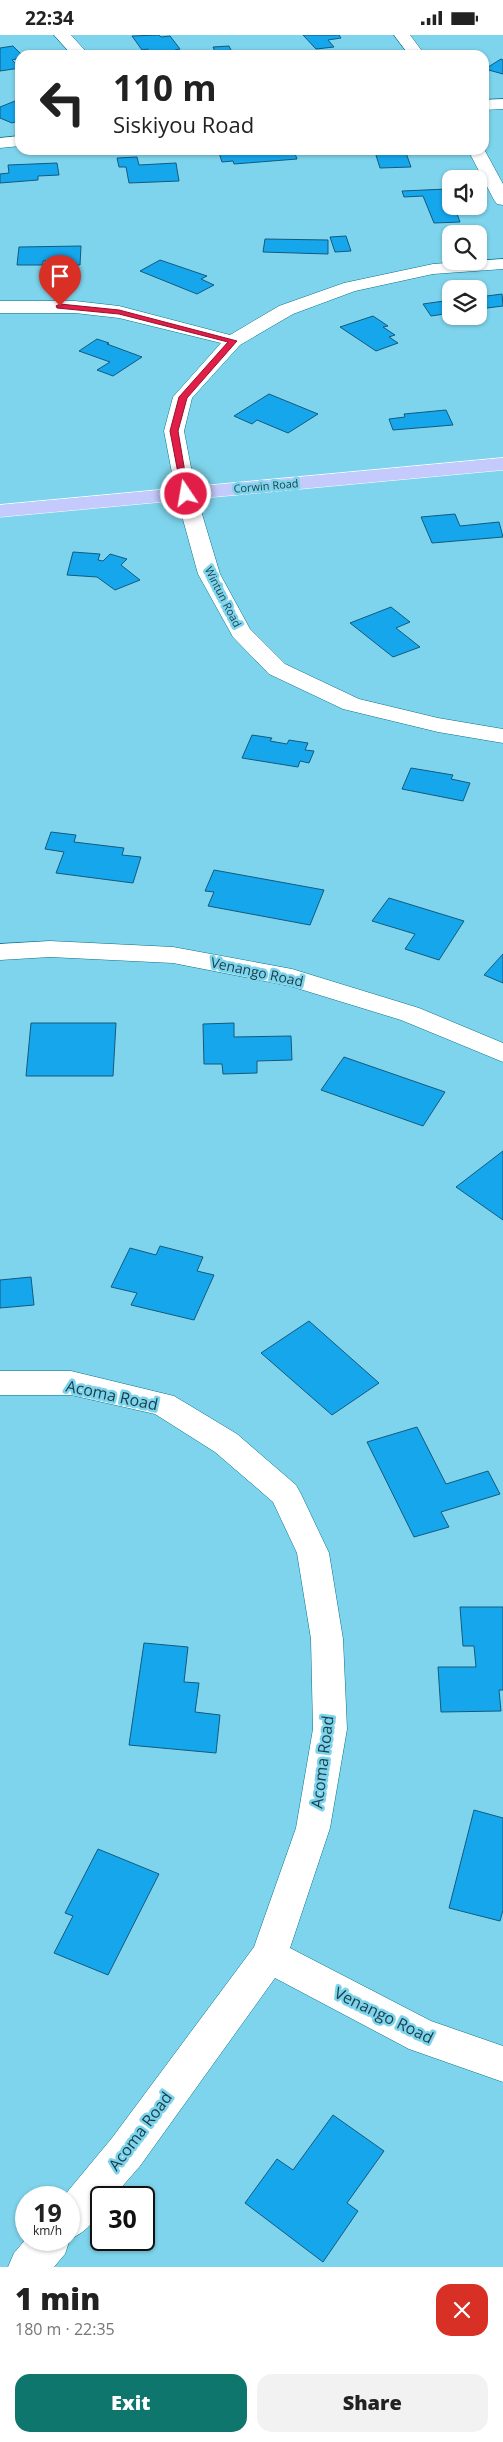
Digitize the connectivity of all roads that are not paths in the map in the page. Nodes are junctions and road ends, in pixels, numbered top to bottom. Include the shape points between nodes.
1 (62, 35) edge
2 (402, 35) edge
3 (76, 50) edge
4 (412, 50) edge
5 (503, 103) edge
6 (489, 104) edge
7 (15, 142) edge
8 (0, 143) edge
9 (479, 155) edge
10 (503, 200) edge
11 (503, 264) edge
12 (0, 307) edge
13 (233, 341) junction
14 (503, 464) edge
15 (186, 494) junction
16 (0, 511) edge
17 (503, 736) edge
18 (0, 952) edge
19 (503, 1053) edge
20 (0, 1383) edge
21 (269, 1956) junction
22 (503, 2064) edge
23 (80, 2206) edge
24 (42, 2251) edge
25 (28, 2267) edge

1 - 3 street
2 - 4 street
5 - 6 street
7 - 8 street
9 - 10 street
11 - 13 street, Wintun Road via 433,269 350,287 286,310
12 - 13 street via 75,307 119,312
13 - 15 street, Wintun Road via 183,397 174,431
14 - 15 main road, Corwin Road
15 - 16 main road, Corwin Road
15 - 17 street, Wintun Road via 209,573 241,632 278,669 351,704 438,725
18 - 19 street, Venango Road via 50,949 173,955 283,977 410,1014
20 - 21 street, Acoma Road via 70,1383 162,1404 226,1443 285,1494 313,1553 328,1639 330,1729 313,1828
21 - 22 street, Venango Road via 422,2036
21 - 23 street, Acoma Road via 126,2152
24 - 25 street

